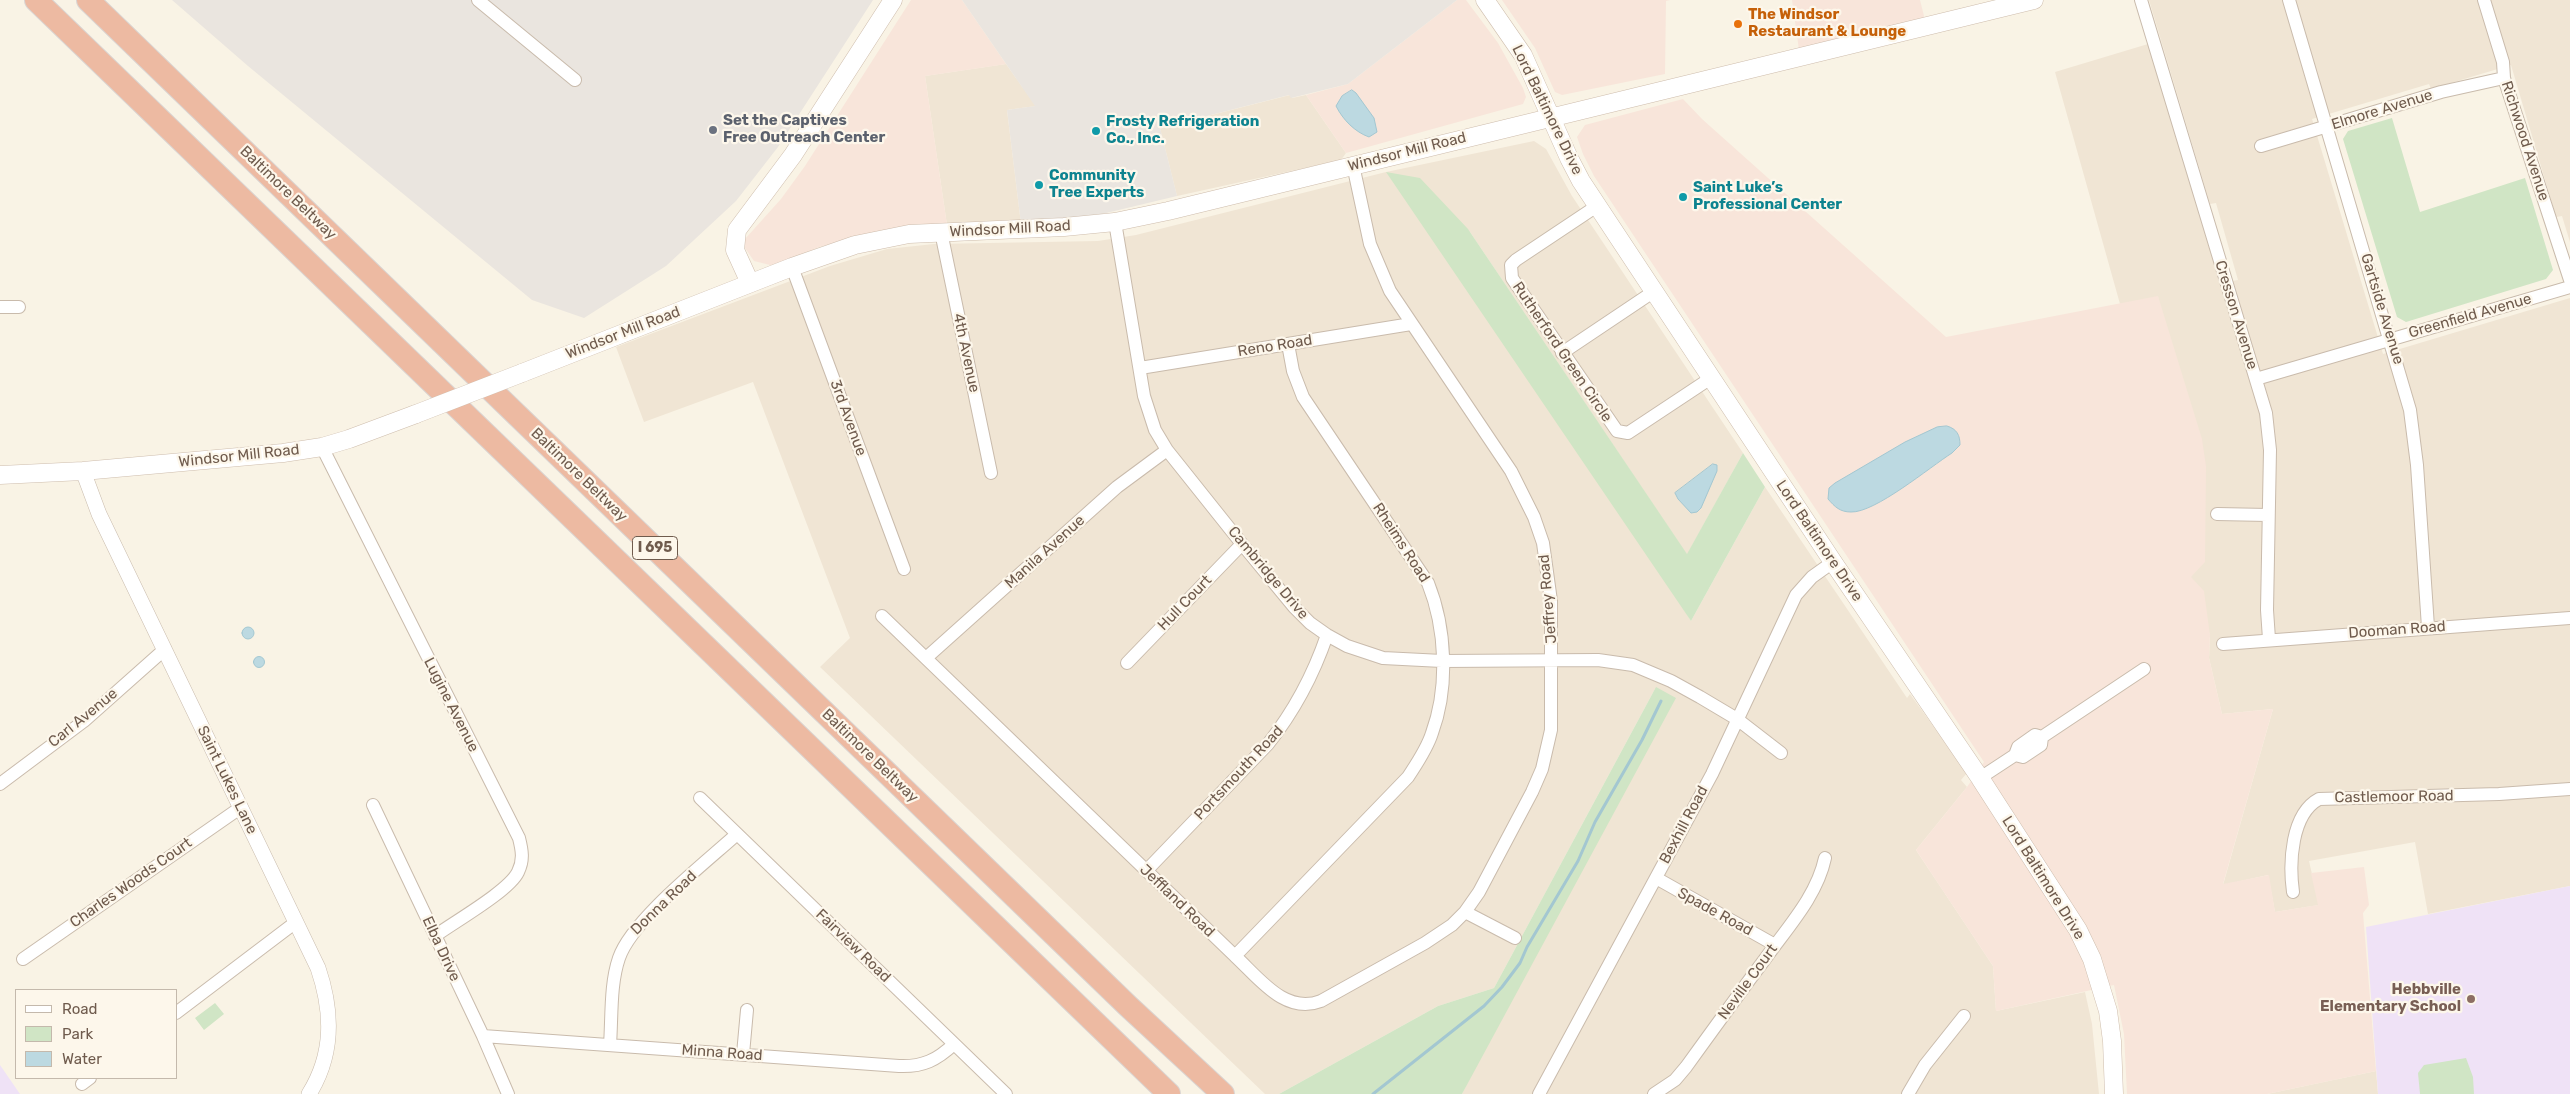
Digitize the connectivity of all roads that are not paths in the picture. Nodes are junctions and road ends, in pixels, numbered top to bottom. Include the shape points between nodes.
1 (36, 0) edge
2 (88, 0) edge
3 (478, 0) edge
4 (893, 0) edge
5 (1485, 0) edge
6 (2034, 0) edge
7 (2141, 0) edge
8 (2289, 0) edge
9 (2484, 0) edge
10 (2504, 78) junction
11 (575, 80) dead end
12 (1552, 117) junction
13 (2327, 127) junction
14 (2261, 146) dead end
15 (1353, 165) junction
16 (1597, 206) junction
17 (1115, 222) junction
18 (941, 232) junction
19 (792, 267) junction
20 (2570, 280) edge
21 (750, 283) junction
22 (2570, 287) edge
23 (1653, 292) junction
24 (0, 307) edge
25 (18, 307) dead end
26 (1411, 324) junction
27 (2391, 339) junction
28 (1288, 344) junction
29 (1562, 353) junction
30 (1140, 368) junction
31 (1711, 378) junction
32 (2256, 379) junction
33 (322, 447) junction
34 (1168, 450) junction
35 (83, 471) junction
36 (991, 473) dead end
37 (0, 475) edge
38 (2217, 514) dead end
39 (2268, 515) junction
40 (1242, 544) junction
41 (1833, 562) junction
42 (904, 568) dead end
43 (882, 616) dead end
44 (2570, 618) edge
45 (2428, 628) junction
46 (1327, 635) junction
47 (2269, 639) junction
48 (2223, 644) dead end
49 (164, 649) junction
50 (926, 658) junction
51 (1442, 661) junction
52 (1553, 662) junction
53 (1127, 663) dead end
54 (2144, 669) dead end
55 (1737, 719) junction
56 (1781, 753) dead end
57 (1980, 778) junction
58 (0, 784) edge
59 (2570, 789) edge
60 (700, 798) dead end
61 (373, 805) dead end
62 (240, 808) junction
63 (736, 834) junction
64 (1825, 858) dead end
65 (1146, 871) junction
66 (1656, 878) junction
67 (2293, 892) dead end
68 (1465, 912) junction
69 (296, 922) junction
70 (435, 936) junction
71 (1515, 938) dead end
72 (1775, 945) junction
73 (1235, 956) junction
74 (23, 959) dead end
75 (747, 1010) dead end
76 (178, 1011) edge
77 (1964, 1016) dead end
78 (483, 1036) junction
79 (954, 1044) junction
80 (610, 1045) junction
81 (742, 1054) junction
82 (309, 1094) edge
83 (508, 1094) edge
84 (1006, 1094) edge
85 (1169, 1094) edge
86 (1223, 1094) edge
87 (1539, 1094) edge
88 (1654, 1094) edge
89 (1908, 1094) edge
90 (2114, 1094) edge

1 - 85 highway, I 695
2 - 86 highway, Baltimore Beltway / I 695 via 1128,1006
3 - 11 street
4 - 21 main road via 793,155 737,230 735,250
5 - 12 main road, Lord Baltimore Drive via 1523,55
6 - 12 main road, Windsor Mill Road
7 - 32 street, Cresson Avenue
8 - 13 street, Gartside Avenue
9 - 10 street, Richwood Avenue via 2503,62
10 - 13 street, Elmore Avenue via 2441,92
10 - 20 street, Richwood Avenue
12 - 15 main road, Windsor Mill Road
12 - 16 main road, Lord Baltimore Drive via 1569,158
13 - 14 street, Elmore Avenue
13 - 27 street, Gartside Avenue
15 - 17 main road, Windsor Mill Road
15 - 26 street, Jeffrey Road via 1370,244 1390,291
16 - 23 main road, Lord Baltimore Drive
16 - 29 street, Rutherford Green Circle via 1511,265 1512,278
17 - 18 main road, Windsor Mill Road
17 - 30 street, Cambridge Drive
18 - 19 main road, Windsor Mill Road via 886,237 855,244
18 - 36 street, 4th Avenue
19 - 21 main road, Windsor Mill Road
19 - 42 street, 3rd Avenue
21 - 33 main road, Windsor Mill Road, bridge via 374,431
22 - 27 street, Greenfield Avenue
23 - 29 street
23 - 31 main road, Lord Baltimore Drive
24 - 25 street
26 - 28 street, Reno Road
26 - 52 street, Jeffrey Road via 1511,471 1534,517 1548,570
27 - 32 street, Greenfield Avenue
27 - 45 street, Gartside Avenue via 2414,433
28 - 30 street, Reno Road
28 - 51 street, Rheims Road via 1292,371 1303,397 1428,583 1439,618
29 - 31 street, Rutherford Green Circle via 1612,425 1623,433 1628,433
30 - 34 street, Cambridge Drive via 1149,415
31 - 41 main road, Lord Baltimore Drive
32 - 39 street, Cresson Avenue via 2269,431
33 - 35 main road, Windsor Mill Road via 228,459
33 - 70 street, Lugine Avenue via 519,838 522,850 519,871 511,882
34 - 40 street, Cambridge Drive
34 - 50 street, Manila Avenue via 1117,487
35 - 37 main road, Windsor Mill Road
35 - 49 street, Saint Lukes Lane via 95,506
38 - 39 street
39 - 47 street, Cresson Avenue
40 - 46 street, Cambridge Drive via 1294,607
40 - 53 street, Hull Court
41 - 55 street, Bexhill Road via 1802,586 1796,595
41 - 57 main road, Lord Baltimore Drive
43 - 50 street, Jeffland Road
44 - 45 street, Dooman Road
45 - 47 street, Dooman Road
46 - 51 street, Cambridge Drive via 1364,653 1383,658
46 - 65 street, Portsmouth Road via 1308,684 1284,724
47 - 48 street, Dooman Road
49 - 58 street, Carl Avenue via 84,721
49 - 62 street, Saint Lukes Lane
50 - 65 street, Jeffland Road
51 - 52 street, Cambridge Drive
51 - 73 street, Rheims Road via 1439,711 1432,735 1412,770
52 - 55 street, Cambridge Drive via 1598,660 1633,665 1671,681
52 - 68 street, Jeffrey Road via 1551,730 1542,769 1479,892
54 - 57 street via 2042,737 2036,735 2018,747 2015,755
55 - 56 street, Cambridge Drive
55 - 66 street, Bexhill Road via 1712,774
57 - 90 main road, Lord Baltimore Drive via 2064,906 2092,959 2108,1011
59 - 67 street, Castlemoor Road via 2490,795 2320,799 2307,808 2298,829 2292,866
60 - 63 street, Fairview Road
61 - 70 street, Elba Drive
62 - 69 street, Saint Lukes Lane
62 - 74 street, Charles Woods Court
63 - 79 street, Fairview Road
63 - 80 street, Donna Road via 630,934 616,974
64 - 72 street, Neville Court via 1809,898
65 - 73 street, Jeffland Road
66 - 72 street, Spade Road
66 - 87 street, Bexhill Road
68 - 71 street
68 - 73 street, Jeffland Road via 1425,943 1311,1005 1300,1005 1282,998
69 - 76 street
69 - 82 street, Saint Lukes Lane via 318,968 330,1014 325,1061
70 - 78 street, Elba Drive
72 - 88 street, Neville Court via 1686,1067 1675,1080
75 - 81 street
77 - 89 street via 1925,1065
78 - 80 street, Minna Road
78 - 83 street, Elba Drive
79 - 81 street, Minna Road via 934,1060 914,1066
79 - 84 street, Fairview Road
80 - 81 street, Minna Road

